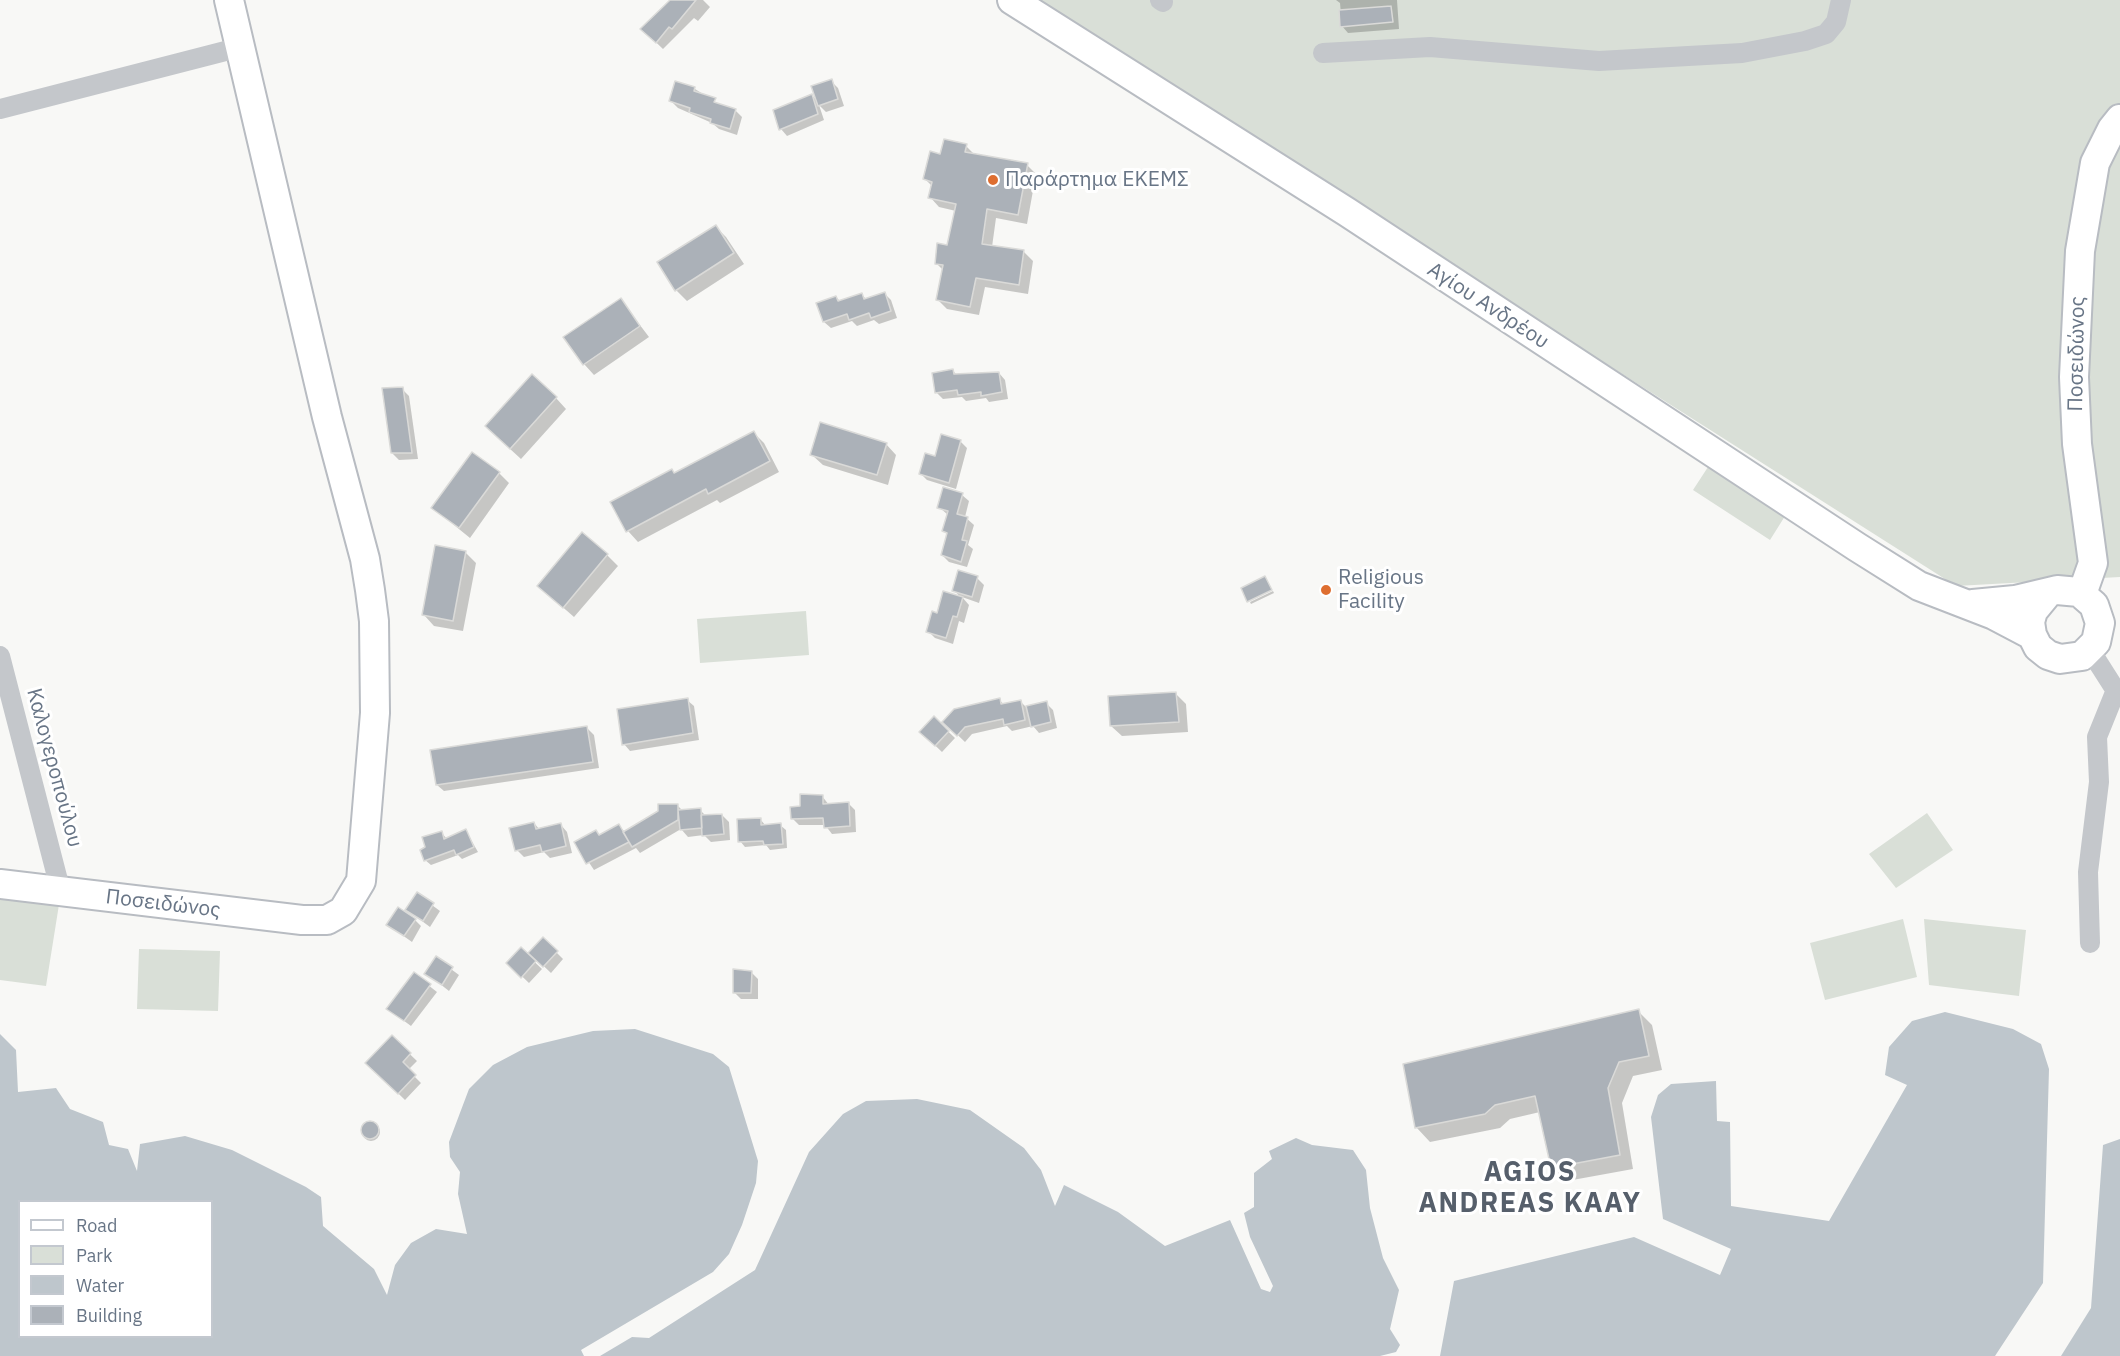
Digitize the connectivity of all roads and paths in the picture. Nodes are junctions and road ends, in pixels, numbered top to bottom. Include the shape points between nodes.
1 (229, 0) edge
2 (1012, 0) edge
3 (1841, 0) edge
4 (241, 47) junction
5 (1323, 53) dead end
6 (0, 109) edge
7 (2120, 119) edge
8 (2047, 594) junction
9 (2082, 594) junction
10 (1968, 604) junction
11 (2032, 635) junction
12 (2090, 650) junction
13 (0, 656) edge
14 (2118, 693) edge
15 (0, 884) edge
16 (61, 892) junction
17 (2090, 942) dead end

1 - 4 street
2 - 10 street, Αγίου Ανδρέου via 1329,201 1857,548 1919,586
3 - 5 street via 1836,22 1826,34 1742,53 1599,61 1430,47
4 - 6 street
4 - 16 street, Ποσειδώνος via 327,417 365,559 374,621 375,713 361,881 343,911 327,920
7 - 9 street, Ποσειδώνος via 2095,163 2079,273 2074,377 2077,444 2093,562
8 - 9 street via 2068,590
8 - 10 street
8 - 11 street via 2033,611
9 - 12 street via 2094,605 2100,623
10 - 11 street
11 - 12 street via 2043,651 2060,660 2073,659
12 - 14 street
13 - 16 street, Καλογεροπούλου
14 - 17 street via 2097,737 2099,782 2088,872
15 - 16 street, Ποσειδώνος

